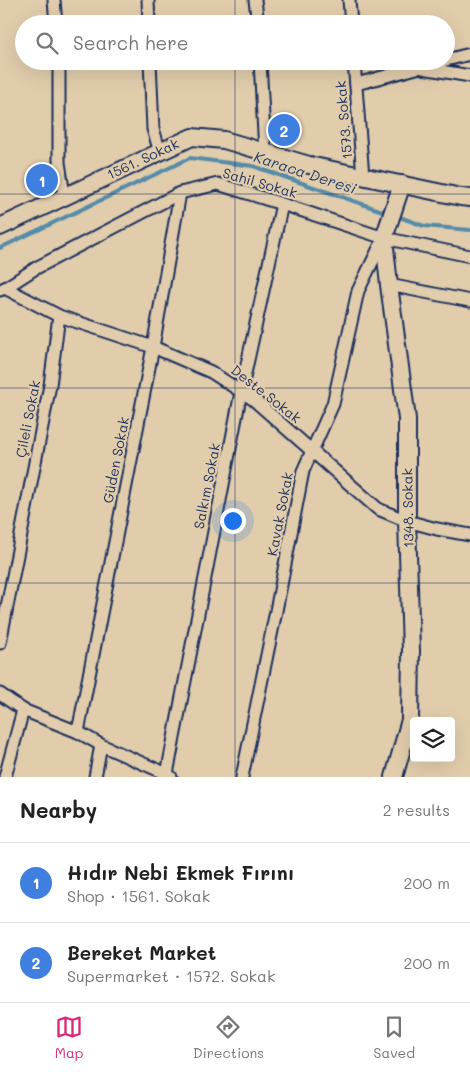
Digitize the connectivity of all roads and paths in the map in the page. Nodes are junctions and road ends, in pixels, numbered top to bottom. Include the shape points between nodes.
1 (54, 0) edge
2 (148, 0) edge
3 (255, 0) edge
4 (349, 0) edge
5 (55, 15) edge
6 (149, 15) edge
7 (257, 15) edge
8 (350, 15) edge
9 (470, 54) edge
10 (455, 58) edge
11 (59, 70) edge
12 (150, 70) edge
13 (260, 70) edge
14 (355, 70) edge
15 (410, 70) edge
16 (431, 70) edge
17 (470, 76) edge
18 (356, 84) junction
19 (160, 152) junction
20 (265, 152) junction
21 (363, 176) junction
22 (402, 184) junction
23 (180, 193) junction
24 (64, 196) junction
25 (470, 198) edge
26 (282, 204) junction
27 (0, 227) edge
28 (384, 238) junction
29 (470, 256) edge
30 (389, 285) junction
31 (2, 289) edge
32 (470, 301) edge
33 (59, 316) junction
34 (153, 347) junction
35 (241, 392) junction
36 (313, 451) junction
37 (407, 521) junction
38 (470, 535) edge
39 (0, 643) edge
40 (0, 694) edge
41 (23, 710) junction
42 (78, 732) junction
43 (101, 745) junction
44 (169, 775) edge
45 (5, 777) edge
46 (95, 777) edge
47 (242, 777) edge
48 (394, 777) edge

1 - 5 street
2 - 6 street
3 - 7 street
4 - 8 street
9 - 10 street
11 - 24 street via 59,162
12 - 19 street via 153,129
13 - 20 street
14 - 18 street, 1573. Sokak
15 - 18 street
16 - 17 street
18 - 21 street, 1573. Sokak
19 - 20 street, 1561. Sokak via 192,137 224,140
19 - 24 street, 1561. Sokak
20 - 21 street, 1561. Sokak
21 - 22 street, 1561. Sokak
22 - 25 street, 1561. Sokak
22 - 28 street
23 - 26 street, Sahil Sokak via 218,184
23 - 31 street, Sahil Sokak
23 - 34 street, Güden Sokak
24 - 27 street, 1561. Sokak
26 - 28 street, Sahil Sokak
26 - 35 street, Salkım Sokak
28 - 29 street, Sahil Sokak
28 - 30 street, 1348. Sokak
28 - 36 street, Kavak Sokak via 358,291 333,404
30 - 32 street
30 - 37 street, 1348. Sokak via 407,419
31 - 33 street, Deste Sokak
33 - 34 street, Deste Sokak
33 - 39 street, Çileli Sokak via 50,385
34 - 35 street, Deste Sokak via 211,372
34 - 42 street, Güden Sokak
35 - 36 street, Deste Sokak
35 - 44 street, Salkım Sokak
36 - 37 street, Deste Sokak via 378,508
36 - 47 street, Kavak Sokak via 303,471
37 - 38 street, Deste Sokak
37 - 48 street, 1348. Sokak via 410,720
40 - 41 street
41 - 42 street
41 - 45 street
42 - 43 street
43 - 44 street
43 - 46 street

